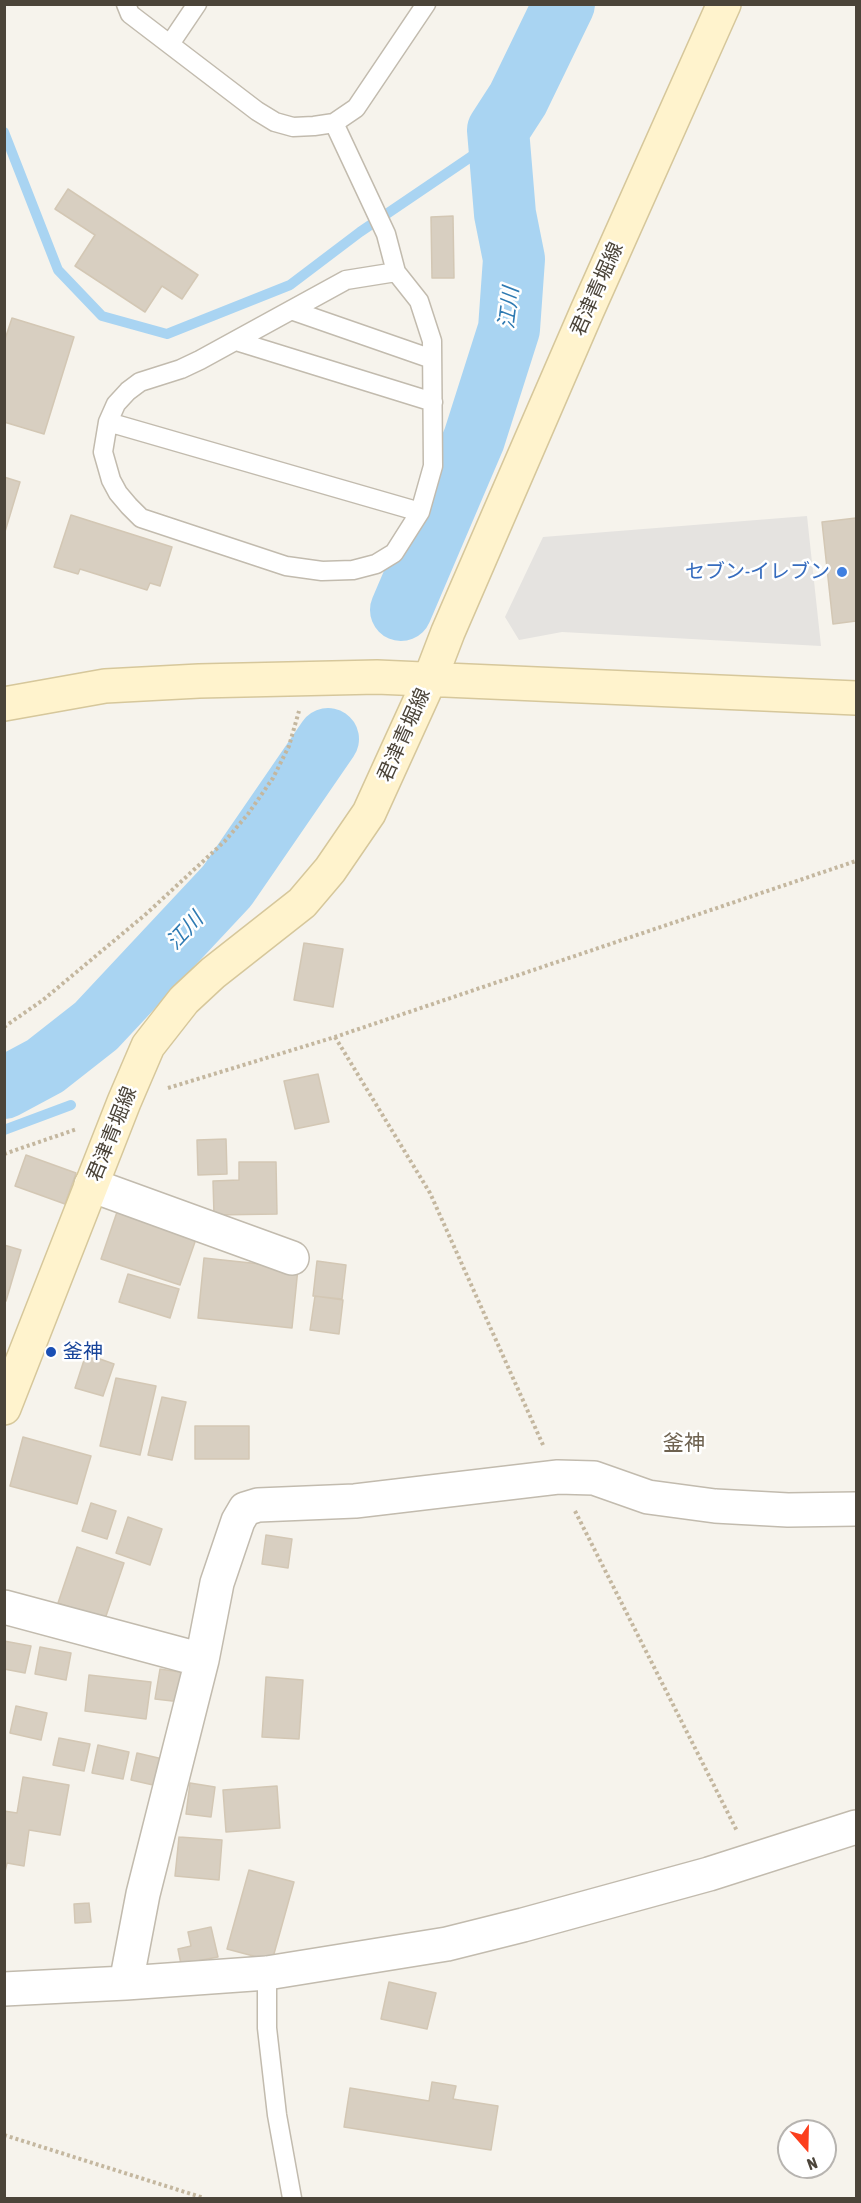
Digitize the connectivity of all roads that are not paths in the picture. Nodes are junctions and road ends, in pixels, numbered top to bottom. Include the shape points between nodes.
1 (126, 4) edge
2 (197, 4) edge
3 (426, 4) edge
4 (724, 4) edge
5 (170, 44) junction
6 (334, 123) junction
7 (396, 272) junction
8 (291, 310) junction
9 (236, 341) junction
10 (432, 359) junction
11 (433, 402) junction
12 (108, 422) junction
13 (420, 512) junction
14 (430, 679) junction
15 (856, 698) edge
16 (4, 704) edge
17 (91, 1185) junction
18 (292, 1258) dead end
19 (12, 1366) edge
20 (4, 1408) edge
21 (856, 1509) edge
22 (4, 1607) edge
23 (202, 1660) junction
24 (856, 1827) edge
25 (267, 1973) junction
26 (126, 1983) junction
27 (4, 1989) edge
28 (292, 2199) edge

1 - 5 lane via 130,14
2 - 5 lane
3 - 6 lane via 356,108
4 - 14 main road, 君津青堀線 via 587,311
5 - 6 lane via 275,122 293,127
6 - 7 lane via 386,234
7 - 8 lane via 346,280
7 - 10 lane via 419,301 432,341
8 - 9 lane
8 - 10 lane
9 - 11 lane
9 - 12 lane via 181,369 140,382 116,404
10 - 11 lane
11 - 13 lane via 433,466
12 - 13 lane
12 - 13 lane via 103,452 106,467 118,493 141,518 286,566 322,572 376,564 394,553
14 - 15 main road
14 - 16 main road via 305,678 105,686
14 - 17 main road, 君津青堀線 via 369,813 351,842 302,903 213,973 184,1000 148,1046
17 - 18 street
17 - 19 main road, 君津青堀線
19 - 20 main road, 君津青堀線
21 - 23 street via 715,1506 648,1497 594,1478 558,1478 355,1501 258,1505 245,1509 238,1521 217,1583
22 - 23 street
23 - 26 street via 143,1894
24 - 25 street via 709,1874 447,1944
25 - 26 street
25 - 28 lane via 277,2115
26 - 27 street

